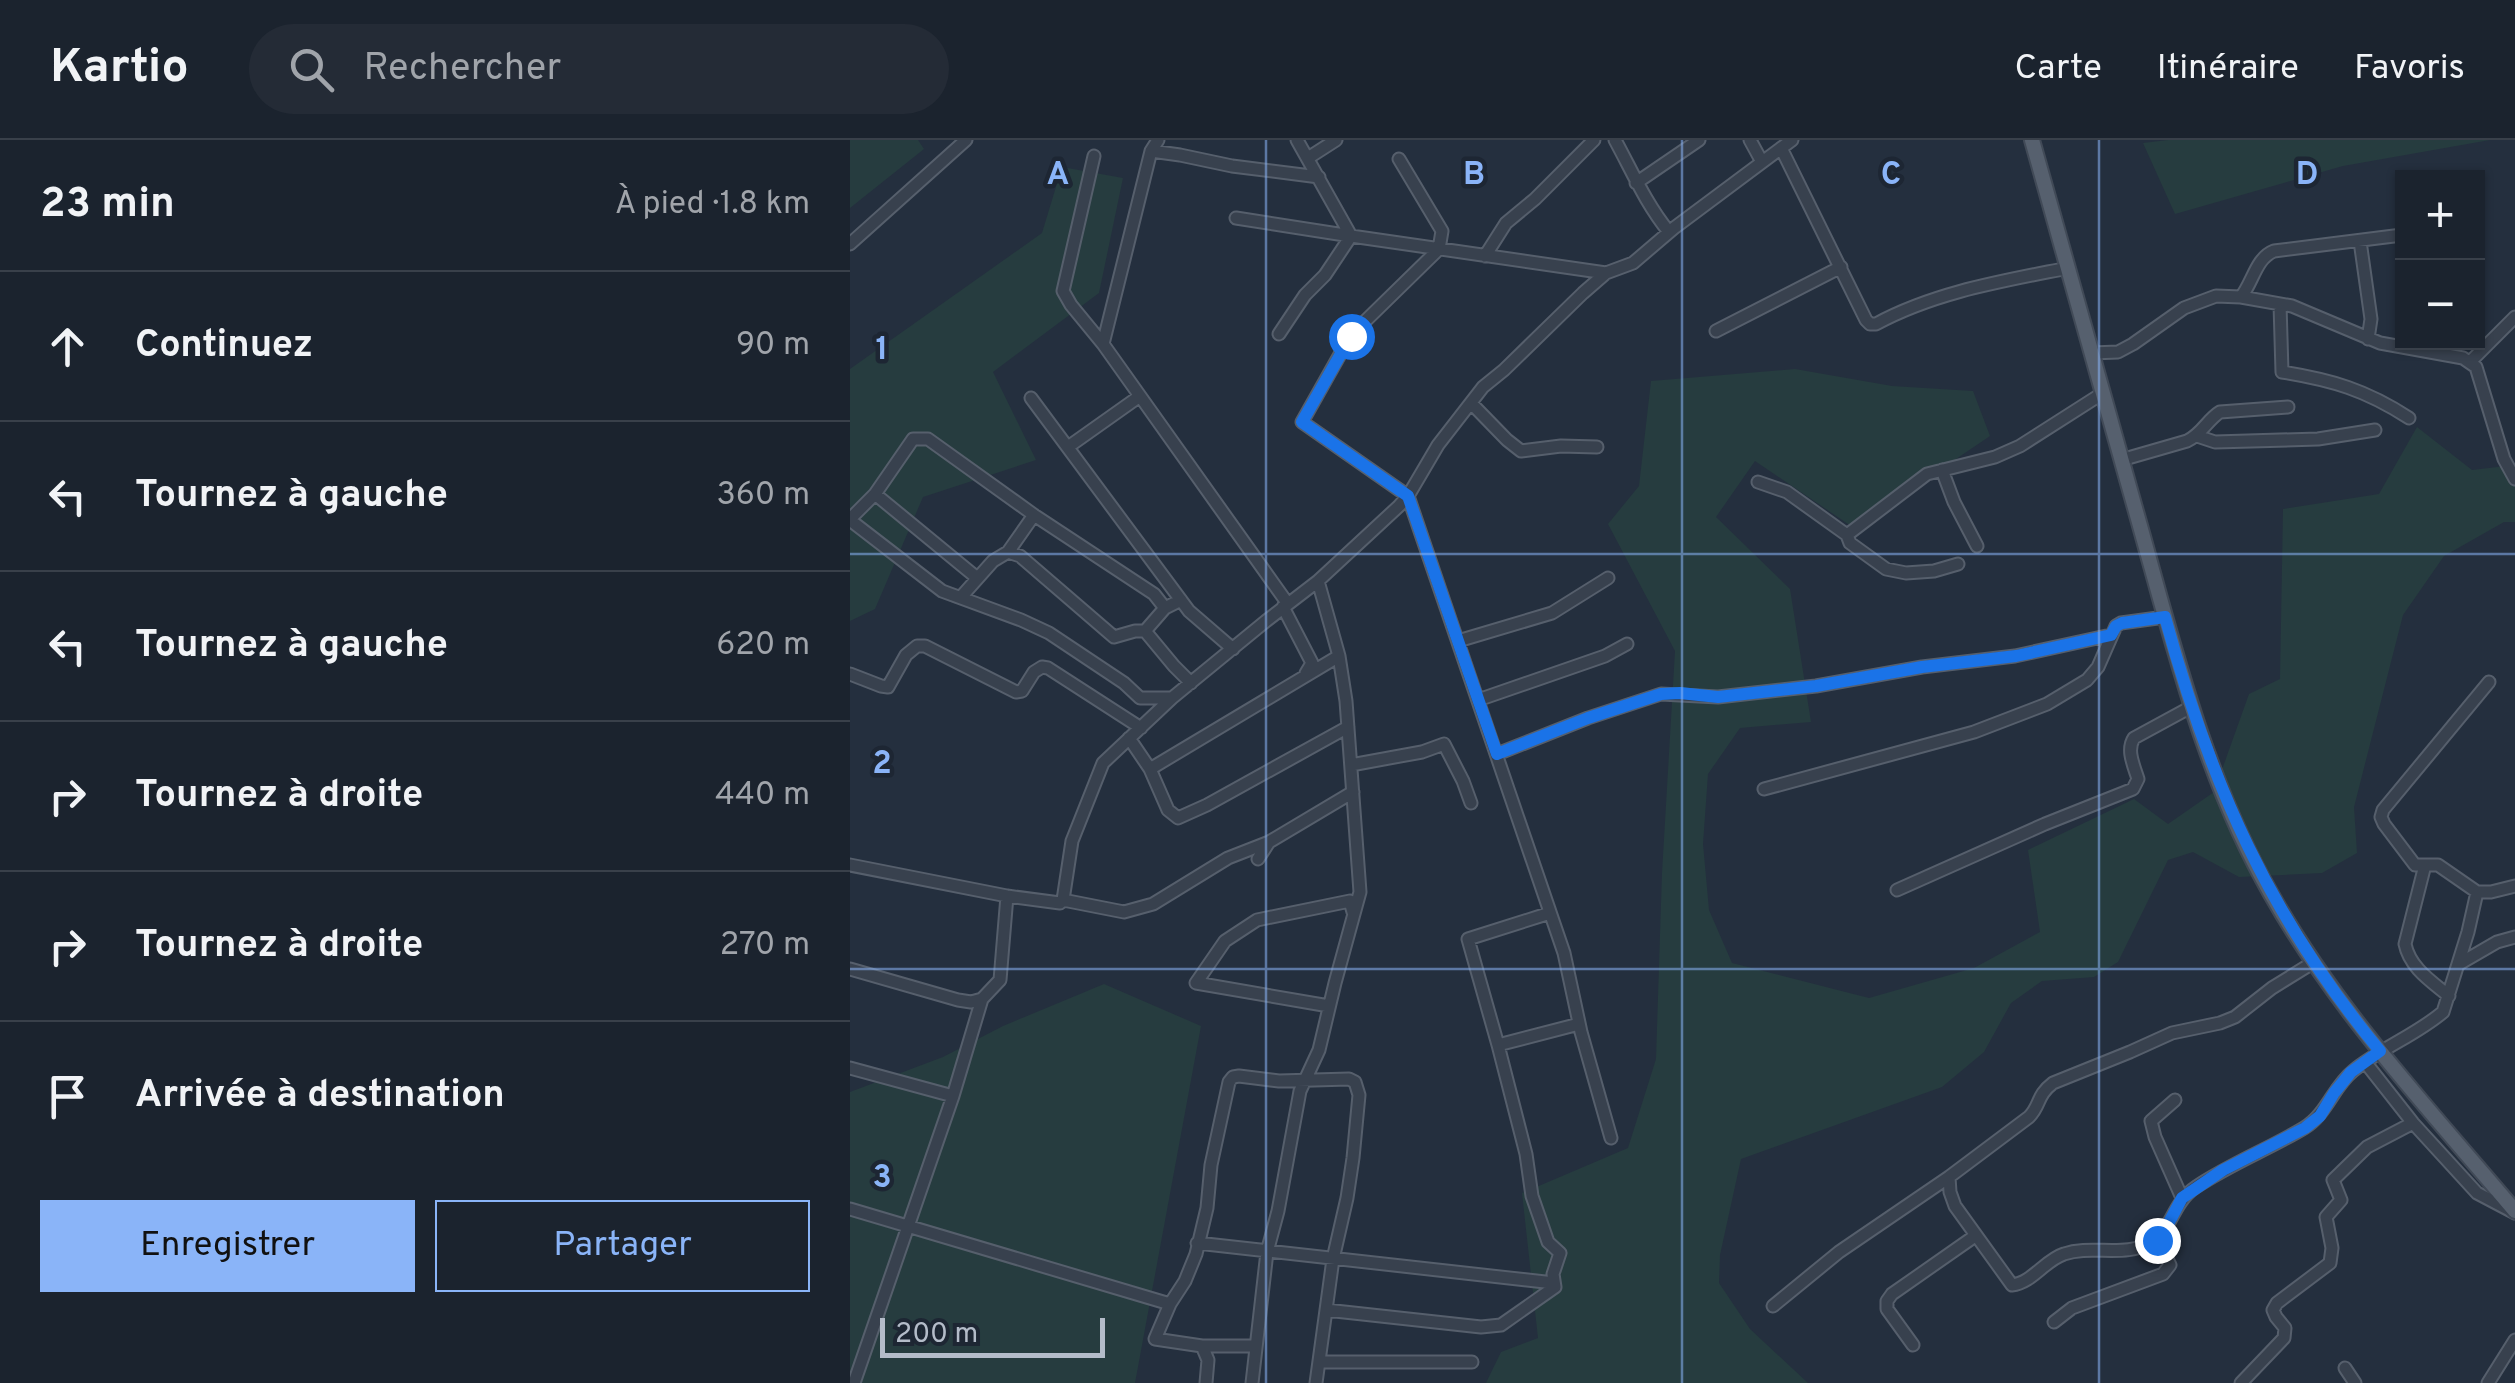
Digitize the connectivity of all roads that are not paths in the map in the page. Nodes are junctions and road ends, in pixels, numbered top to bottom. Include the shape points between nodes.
1 (966, 140) edge
2 (1297, 140) edge
3 (1336, 140) edge
4 (1594, 140) edge
5 (1615, 140) edge
6 (1699, 140) edge
7 (1750, 140) edge
8 (2032, 140) edge
9 (1787, 144) edge
10 (1154, 146) edge
11 (1094, 156) dead end
12 (1308, 158) junction
13 (1399, 159) dead end
14 (1762, 162) junction
15 (1318, 176) junction
16 (1636, 183) junction
17 (1236, 218) dead end
18 (1670, 232) junction
19 (1351, 236) junction
20 (2395, 237) edge
21 (2360, 241) junction
22 (850, 244) edge
23 (1439, 250) junction
24 (1485, 256) junction
25 (1841, 268) junction
26 (2068, 268) junction
27 (1606, 273) junction
28 (2241, 297) junction
29 (2280, 304) junction
30 (2515, 316) edge
31 (1716, 331) dead end
32 (1278, 334) dead end
33 (2368, 339) junction
34 (1103, 344) junction
35 (2395, 346) edge
36 (2449, 350) edge
37 (2092, 353) junction
38 (2471, 361) junction
39 (2103, 393) junction
40 (1140, 396) junction
41 (1031, 398) dead end
42 (1471, 403) junction
43 (2288, 408) dead end
44 (2409, 418) dead end
45 (2375, 430) dead end
46 (2197, 436) junction
47 (1068, 447) junction
48 (1597, 447) dead end
49 (2122, 460) junction
50 (1942, 470) junction
51 (2515, 479) edge
52 (1758, 482) dead end
53 (875, 494) junction
54 (1408, 496) junction
55 (1034, 514) junction
56 (850, 519) edge
57 (1847, 536) junction
58 (1978, 546) dead end
59 (1008, 552) junction
60 (1958, 564) dead end
61 (976, 577) junction
62 (1608, 578) dead end
63 (1318, 581) junction
64 (961, 597) junction
65 (1182, 600) junction
66 (1285, 606) junction
67 (1165, 608) junction
68 (2165, 617) junction
69 (1144, 631) junction
70 (2111, 635) junction
71 (1458, 640) junction
72 (1627, 644) dead end
73 (1233, 649) junction
74 (1339, 656) junction
75 (850, 674) edge
76 (1304, 677) junction
77 (2489, 682) dead end
78 (1191, 683) junction
79 (1172, 698) junction
80 (1478, 700) junction
81 (2191, 707) junction
82 (1348, 727) junction
83 (1140, 728) junction
84 (1130, 738) junction
85 (1497, 754) junction
86 (1350, 764) junction
87 (1150, 769) junction
88 (1764, 789) dead end
89 (1352, 792) junction
90 (1471, 803) dead end
91 (1268, 842) junction
92 (1258, 859) dead end
93 (850, 865) edge
94 (2426, 865) junction
95 (2515, 886) edge
96 (1898, 890) dead end
97 (2477, 892) junction
98 (1007, 896) junction
99 (1062, 900) junction
100 (1550, 912) junction
101 (1354, 915) junction
102 (2515, 937) edge
103 (2314, 962) junction
104 (2458, 964) junction
105 (850, 969) edge
106 (2449, 996) junction
107 (982, 998) junction
108 (1329, 1006) junction
109 (1579, 1024) junction
110 (1498, 1045) junction
111 (2380, 1051) junction
112 (2365, 1062) junction
113 (850, 1068) edge
114 (1303, 1082) junction
115 (953, 1096) junction
116 (2175, 1100) dead end
117 (2413, 1122) junction
118 (1611, 1138) dead end
119 (1948, 1177) junction
120 (2182, 1198) junction
121 (850, 1209) edge
122 (2515, 1212) edge
123 (907, 1226) junction
124 (1975, 1236) junction
125 (2157, 1240) junction
126 (1197, 1243) junction
127 (1267, 1252) junction
128 (1332, 1258) junction
129 (1554, 1283) junction
130 (1170, 1304) junction
131 (1773, 1306) dead end
132 (1326, 1310) junction
133 (2054, 1322) dead end
134 (2515, 1340) edge
135 (1914, 1345) dead end
136 (1202, 1346) junction
137 (1256, 1346) junction
138 (1319, 1362) junction
139 (1472, 1362) dead end
140 (2345, 1368) dead end
141 (854, 1383) edge
142 (1206, 1383) edge
143 (1252, 1383) edge
144 (1316, 1383) edge
145 (2241, 1383) edge
146 (2356, 1383) edge
147 (2488, 1383) edge

1 - 22 street
2 - 12 street
3 - 12 street
4 - 24 street via 1506,224
5 - 16 street
6 - 16 street
7 - 14 street
8 - 26 main road
9 - 14 street
9 - 25 street
10 - 15 street via 1232,166
10 - 34 street
11 - 34 street via 1064,291
12 - 15 street
13 - 23 street via 1442,231
14 - 18 street
15 - 19 street
16 - 18 street
17 - 19 street
18 - 27 street via 1629,266
19 - 23 street
19 - 32 street
20 - 21 street
21 - 28 street via 2266,254
21 - 33 street
23 - 24 street
23 - 54 street via 1351,336 1302,422
24 - 27 street
25 - 26 street via 1870,324 1948,295
25 - 31 street
26 - 37 main road
27 - 42 street
28 - 29 street
28 - 37 street via 2201,301 2118,352
29 - 33 street
29 - 44 street via 2282,372 2328,379
30 - 38 street
33 - 35 street
34 - 40 street
36 - 38 street
37 - 39 main road
38 - 51 street
39 - 49 main road
39 - 50 street via 1995,458
40 - 47 street
40 - 66 street
41 - 47 street
42 - 48 street via 1521,450
42 - 54 street
43 - 46 street via 2220,412
45 - 46 street via 2318,440 2215,442
46 - 49 street
47 - 65 street
49 - 68 main road
50 - 57 street via 1927,474
50 - 58 street
52 - 57 street via 1787,492
53 - 55 street via 918,437
53 - 56 street
53 - 61 street
54 - 63 street
54 - 71 street
55 - 59 street
55 - 67 street
56 - 64 street via 934,586
57 - 60 street via 1886,569 1906,573
59 - 61 street
59 - 69 street via 1107,633
61 - 64 street
62 - 71 street via 1552,613
63 - 66 street
63 - 74 street
64 - 79 street via 1048,633 1140,698
65 - 67 street
65 - 73 street
66 - 73 street
66 - 76 street via 1312,662
67 - 69 street
68 - 70 street via 2122,623
68 - 81 main road
69 - 78 street
70 - 85 street via 1816,686 1718,697 1661,694
70 - 88 street via 2087,680 2047,704 1974,732
71 - 80 street
72 - 80 street
73 - 78 street
74 - 76 street
74 - 82 street
75 - 83 street via 888,686 917,646 1016,692 1038,668 1048,668
76 - 87 street
77 - 94 street via 2383,810 2384,824 2411,863
78 - 79 street
79 - 83 street
80 - 85 street
81 - 96 street via 2134,738 2133,789
81 - 103 main road via 2246,846
82 - 86 street
82 - 87 street via 1178,818
83 - 84 street
84 - 87 street
84 - 99 street via 1095,778 1072,842
85 - 100 street
86 - 89 street
86 - 90 street via 1444,744
89 - 91 street
89 - 101 street via 1360,892
91 - 92 street
91 - 99 street via 1153,904 1124,912
93 - 98 street
94 - 97 street via 2446,868
94 - 106 street via 2405,944 2416,966
95 - 97 street
97 - 104 street
98 - 99 street
98 - 107 street via 1000,980
100 - 109 street
100 - 110 street via 1468,939
101 - 108 street
101 - 108 street via 1350,901 1257,920 1225,940 1196,983
102 - 104 street
103 - 111 main road
103 - 119 street via 2235,1017 2172,1033 2053,1083 2033,1113
104 - 106 street
105 - 107 street via 958,1000
106 - 111 street via 2435,1019
107 - 115 street
108 - 114 street
109 - 110 street
109 - 118 street
110 - 129 street via 1532,1196 1548,1242 1560,1252
111 - 112 street
111 - 122 main road
112 - 117 street
112 - 120 street via 2305,1128
113 - 115 street
114 - 126 street via 1239,1076 1229,1082
114 - 127 street
114 - 128 street via 1349,1080 1358,1088 1354,1158
115 - 123 street
116 - 120 street via 2151,1121
117 - 122 street via 2477,1193
117 - 145 street via 2367,1147 2333,1180 2341,1200 2326,1217 2330,1262 2277,1303 2284,1338
119 - 124 street
119 - 131 street
120 - 125 street
121 - 123 street
123 - 130 street
123 - 141 street
124 - 125 street via 2008,1282 2018,1285 2068,1252 2126,1250
124 - 135 street via 1887,1301 1886,1309
125 - 133 street via 2170,1265 2164,1274 2072,1308
126 - 127 street
126 - 130 street
127 - 128 street
127 - 137 street
128 - 129 street
128 - 132 street
129 - 132 street via 1501,1325
130 - 136 street via 1154,1339
132 - 138 street
134 - 147 street
136 - 137 street
136 - 142 street
137 - 143 street
138 - 139 street
138 - 144 street
140 - 146 street

